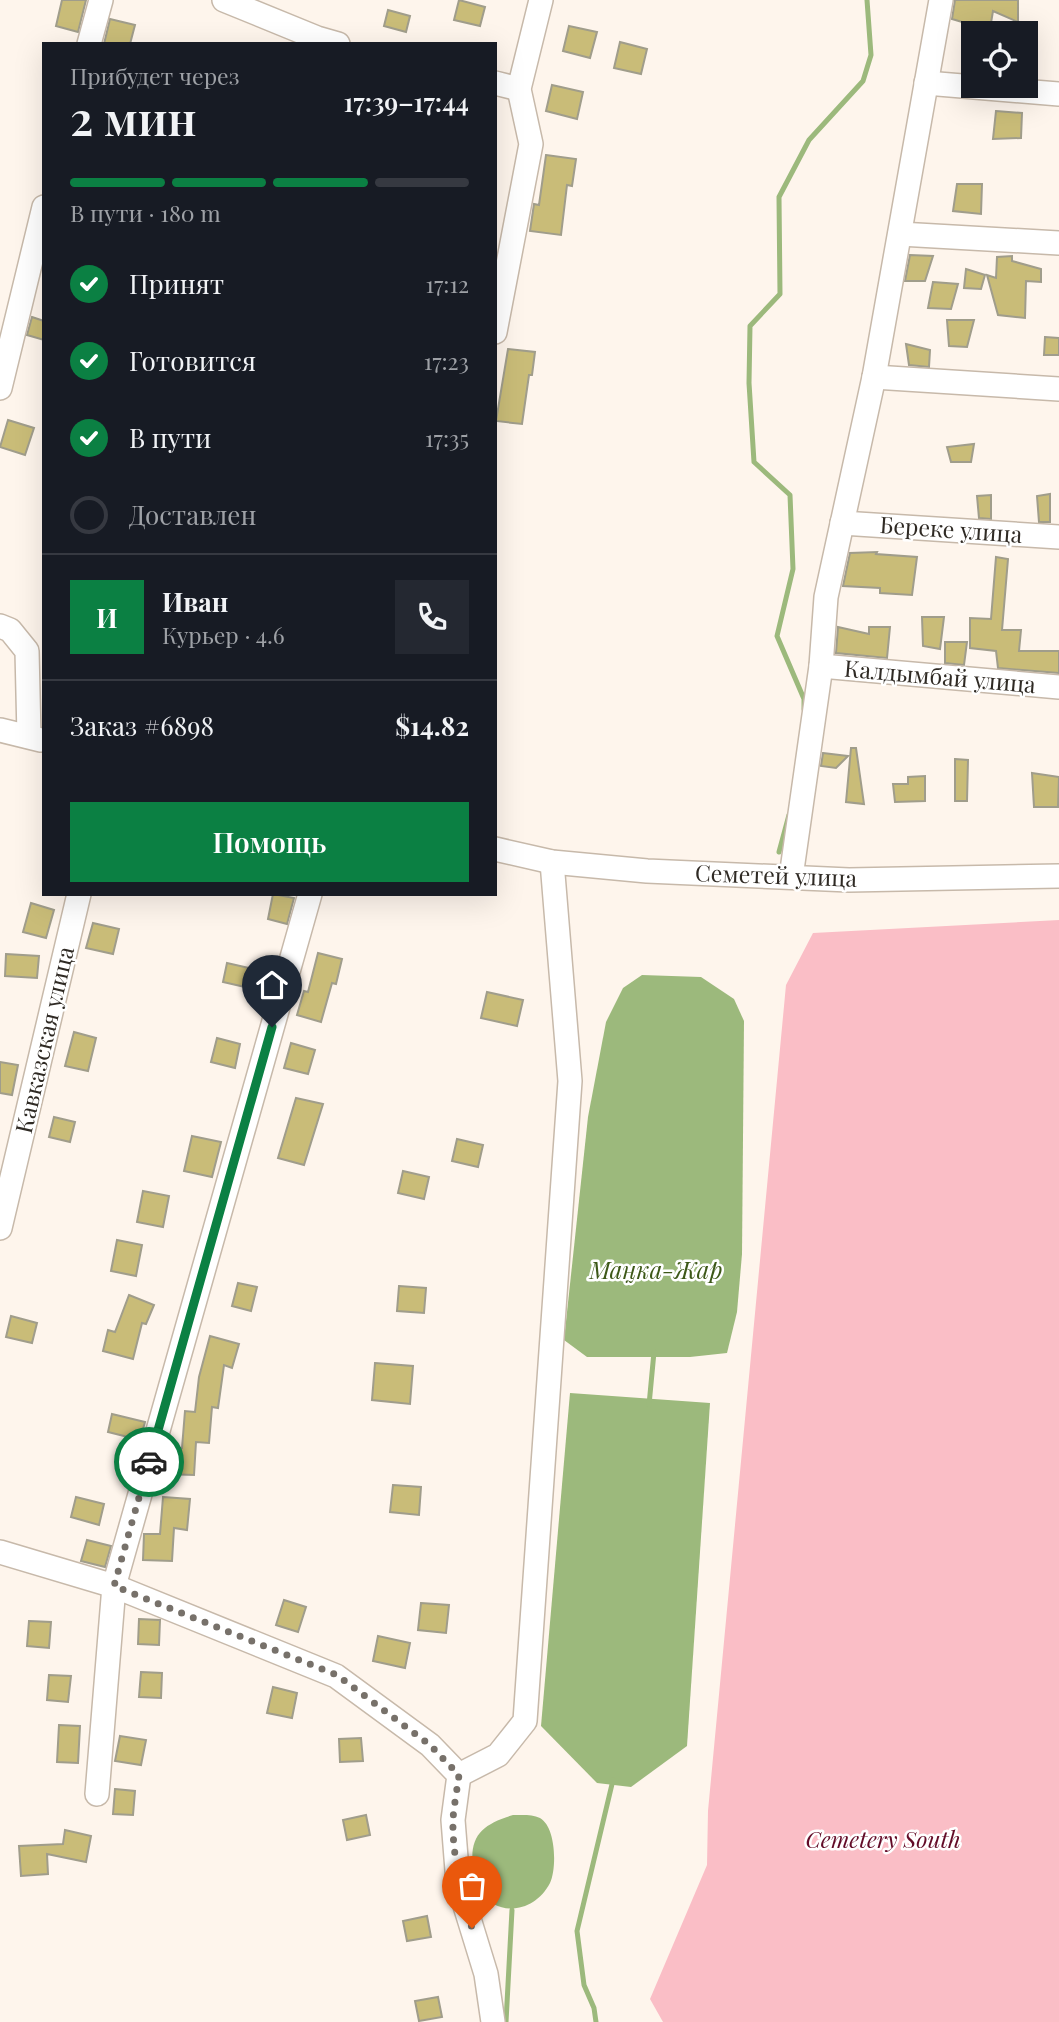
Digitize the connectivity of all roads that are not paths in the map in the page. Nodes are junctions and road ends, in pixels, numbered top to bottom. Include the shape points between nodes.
1 (102, 0) edge
2 (224, 0) edge
3 (541, 0) edge
4 (941, 0) edge
5 (90, 42) edge
6 (331, 42) edge
7 (926, 83) junction
8 (497, 84) edge
9 (519, 89) junction
10 (1059, 94) edge
11 (42, 215) edge
12 (900, 234) junction
13 (1059, 243) edge
14 (497, 322) edge
15 (874, 377) junction
16 (0, 388) edge
17 (1059, 389) edge
18 (842, 523) junction
19 (1059, 537) edge
20 (0, 626) edge
21 (821, 666) junction
22 (1059, 687) edge
23 (0, 730) edge
24 (36, 738) edge
25 (497, 849) edge
26 (552, 862) junction
27 (1059, 876) edge
28 (791, 877) junction
29 (79, 896) edge
30 (309, 896) edge
31 (0, 1228) edge
32 (0, 1552) edge
33 (114, 1586) junction
34 (459, 1775) junction
35 (97, 1794) dead end
36 (493, 2022) edge

1 - 5 street
2 - 6 street
3 - 9 street
4 - 7 street
7 - 10 street
7 - 12 street
8 - 9 street
9 - 14 street via 531,144
11 - 16 street
12 - 13 street
12 - 15 street
15 - 17 street
15 - 18 street
18 - 19 street, Береке улица
18 - 21 street via 826,597
20 - 24 street via 10,630 27,651
21 - 22 street, Калдымбай улица
21 - 28 street
23 - 24 street
25 - 26 street, Семетей улица
26 - 28 street, Семетей улица
26 - 34 street via 570,1081 525,1721 498,1755
27 - 28 street, Семетей улица
29 - 31 street, Кавказская улица
30 - 33 street
32 - 33 street
33 - 34 street via 337,1675 430,1745
33 - 35 street
34 - 36 street via 453,1820 458,1883 486,1974

